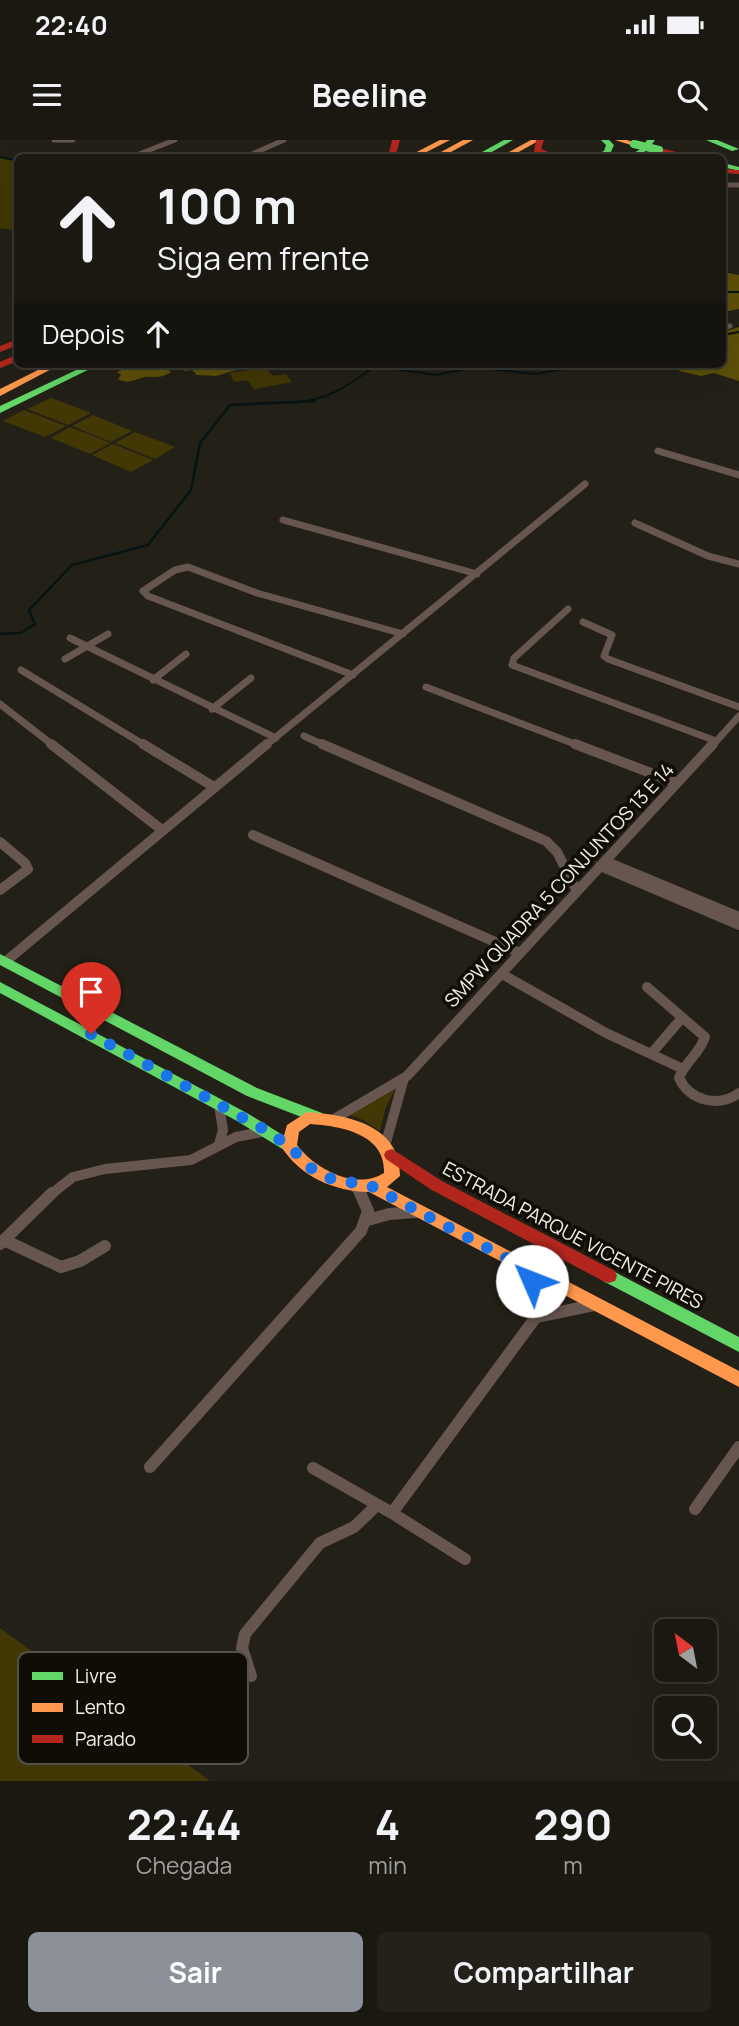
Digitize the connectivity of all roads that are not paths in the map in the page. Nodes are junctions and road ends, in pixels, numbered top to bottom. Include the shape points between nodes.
1 (54, 140) edge
2 (73, 140) edge
3 (175, 140) edge
4 (284, 140) edge
5 (446, 140) edge
6 (469, 140) edge
7 (509, 140) edge
8 (538, 140) edge
9 (605, 140) edge
10 (710, 140) edge
11 (718, 140) edge
12 (655, 145) edge
13 (628, 147) edge
14 (737, 150) edge
15 (139, 154) edge
16 (252, 154) edge
17 (416, 154) edge
18 (440, 154) edge
19 (482, 154) edge
20 (509, 154) edge
21 (548, 154) edge
22 (600, 154) edge
23 (680, 154) edge
24 (49, 368) edge
25 (53, 368) edge
26 (88, 368) edge
27 (39, 373) junction
28 (0, 393) edge
29 (0, 410) edge
30 (657, 451) dead end
31 (739, 475) edge
32 (585, 484) dead end
33 (284, 520) dead end
34 (635, 523) dead end
35 (739, 564) edge
36 (477, 574) junction
37 (568, 609) dead end
38 (583, 622) dead end
39 (108, 634) dead end
40 (403, 634) junction
41 (69, 638) dead end
42 (87, 646) junction
43 (186, 654) dead end
44 (65, 659) dead end
45 (21, 670) dead end
46 (354, 675) junction
47 (251, 678) dead end
48 (153, 680) junction
49 (426, 687) dead end
50 (0, 704) edge
51 (739, 707) edge
52 (212, 709) junction
53 (739, 716) edge
54 (304, 736) dead end
55 (276, 738) junction
56 (716, 741) junction
57 (677, 783) junction
58 (215, 787) junction
59 (162, 830) junction
60 (253, 835) dead end
61 (0, 842) edge
62 (602, 863) junction
63 (0, 890) edge
64 (577, 891) junction
65 (675, 894) junction
66 (739, 917) edge
67 (739, 925) edge
68 (520, 953) junction
69 (3, 961) edge
70 (502, 974) junction
71 (0, 987) edge
72 (647, 987) dead end
73 (681, 1019) junction
74 (651, 1054) junction
75 (681, 1068) junction
76 (404, 1078) junction
77 (739, 1093) edge
78 (219, 1104) junction
79 (317, 1117) junction
80 (334, 1119) junction
81 (267, 1131) junction
82 (219, 1144) junction
83 (289, 1146) junction
84 (389, 1151) junction
85 (352, 1184) junction
86 (371, 1186) junction
87 (428, 1215) junction
88 (368, 1220) junction
89 (2, 1242) edge
90 (105, 1246) dead end
91 (525, 1268) junction
92 (595, 1305) junction
93 (536, 1317) junction
94 (739, 1345) edge
95 (739, 1380) edge
96 (739, 1447) edge
97 (150, 1467) dead end
98 (313, 1468) dead end
99 (377, 1505) junction
100 (695, 1509) dead end
101 (392, 1513) junction
102 (466, 1559) dead end
103 (243, 1652) edge
104 (248, 1667) edge
105 (251, 1676) dead end

1 - 2 street
3 - 15 street
4 - 16 street
5 - 17 main road
6 - 18 main road
7 - 19 main road
8 - 20 main road
8 - 21 main road via 537,150
9 - 22 main road via 610,145
10 - 14 main road
11 - 14 main road
12 - 13 main road, bridge
12 - 23 main road
24 - 27 main road
25 - 27 main road
26 - 29 main road
27 - 28 main road
30 - 31 street
32 - 36 street
33 - 36 street
34 - 35 street via 699,553
36 - 40 street
37 - 56 street via 512,665
38 - 51 street via 612,635 604,656 608,659
39 - 42 street
40 - 46 street
40 - 46 street via 257,593 188,567 143,591
41 - 42 street
42 - 44 street
42 - 48 street
43 - 48 street
45 - 58 street
46 - 55 street
47 - 52 street
48 - 52 street
49 - 57 street
50 - 59 street
52 - 55 street
53 - 56 street, SMPW QUADRA 5 CONJUNTOS 13 E 14
54 - 64 street via 546,841 557,852
55 - 58 street
56 - 57 street, SMPW QUADRA 5 CONJUNTOS 13 E 14
57 - 62 street, SMPW QUADRA 5 CONJUNTOS 13 E 14
58 - 59 street
59 - 69 street
60 - 68 street
61 - 63 street via 28,869
62 - 64 street, SMPW QUADRA 5 CONJUNTOS 13 E 14
62 - 65 street
64 - 68 street, SMPW QUADRA 5 CONJUNTOS 13 E 14
65 - 66 street
65 - 67 street
68 - 70 street, SMPW QUADRA 5 CONJUNTOS 13 E 14
69 - 79 main road via 252,1092
70 - 74 street
70 - 76 street, SMPW QUADRA 5 CONJUNTOS 13 E 14
71 - 78 main road
72 - 73 street
73 - 74 street
73 - 75 street via 705,1037 701,1048
74 - 75 street
75 - 77 street via 679,1082 692,1093 722,1102
76 - 80 street, SMPW QUADRA 5 CONJUNTOS 13 E 14
76 - 84 street, SMPW QUADRA 5 CONJUNTOS 13 E 14
78 - 81 main road
78 - 82 street via 223,1130
79 - 80 main road, ESTRADA PARQUE VICENTE PIRES
79 - 83 main road via 292,1127
80 - 84 main road, ESTRADA PARQUE VICENTE PIRES via 359,1128
81 - 82 street
81 - 83 main road
82 - 89 street via 191,1160 73,1177
83 - 85 main road via 313,1170
84 - 86 main road via 395,1167 378,1185
84 - 94 main road, ESTRADA PARQUE VICENTE PIRES via 436,1185
85 - 86 main road
85 - 88 street via 364,1195
86 - 87 main road
87 - 88 street via 409,1211
87 - 91 main road
88 - 97 street
89 - 90 street via 61,1267
91 - 92 main road
91 - 93 street via 532,1281
92 - 93 street
92 - 95 main road
93 - 101 street
96 - 100 street
98 - 99 street
99 - 101 street
99 - 103 street via 354,1527 320,1543 245,1634
101 - 102 street
104 - 105 street

